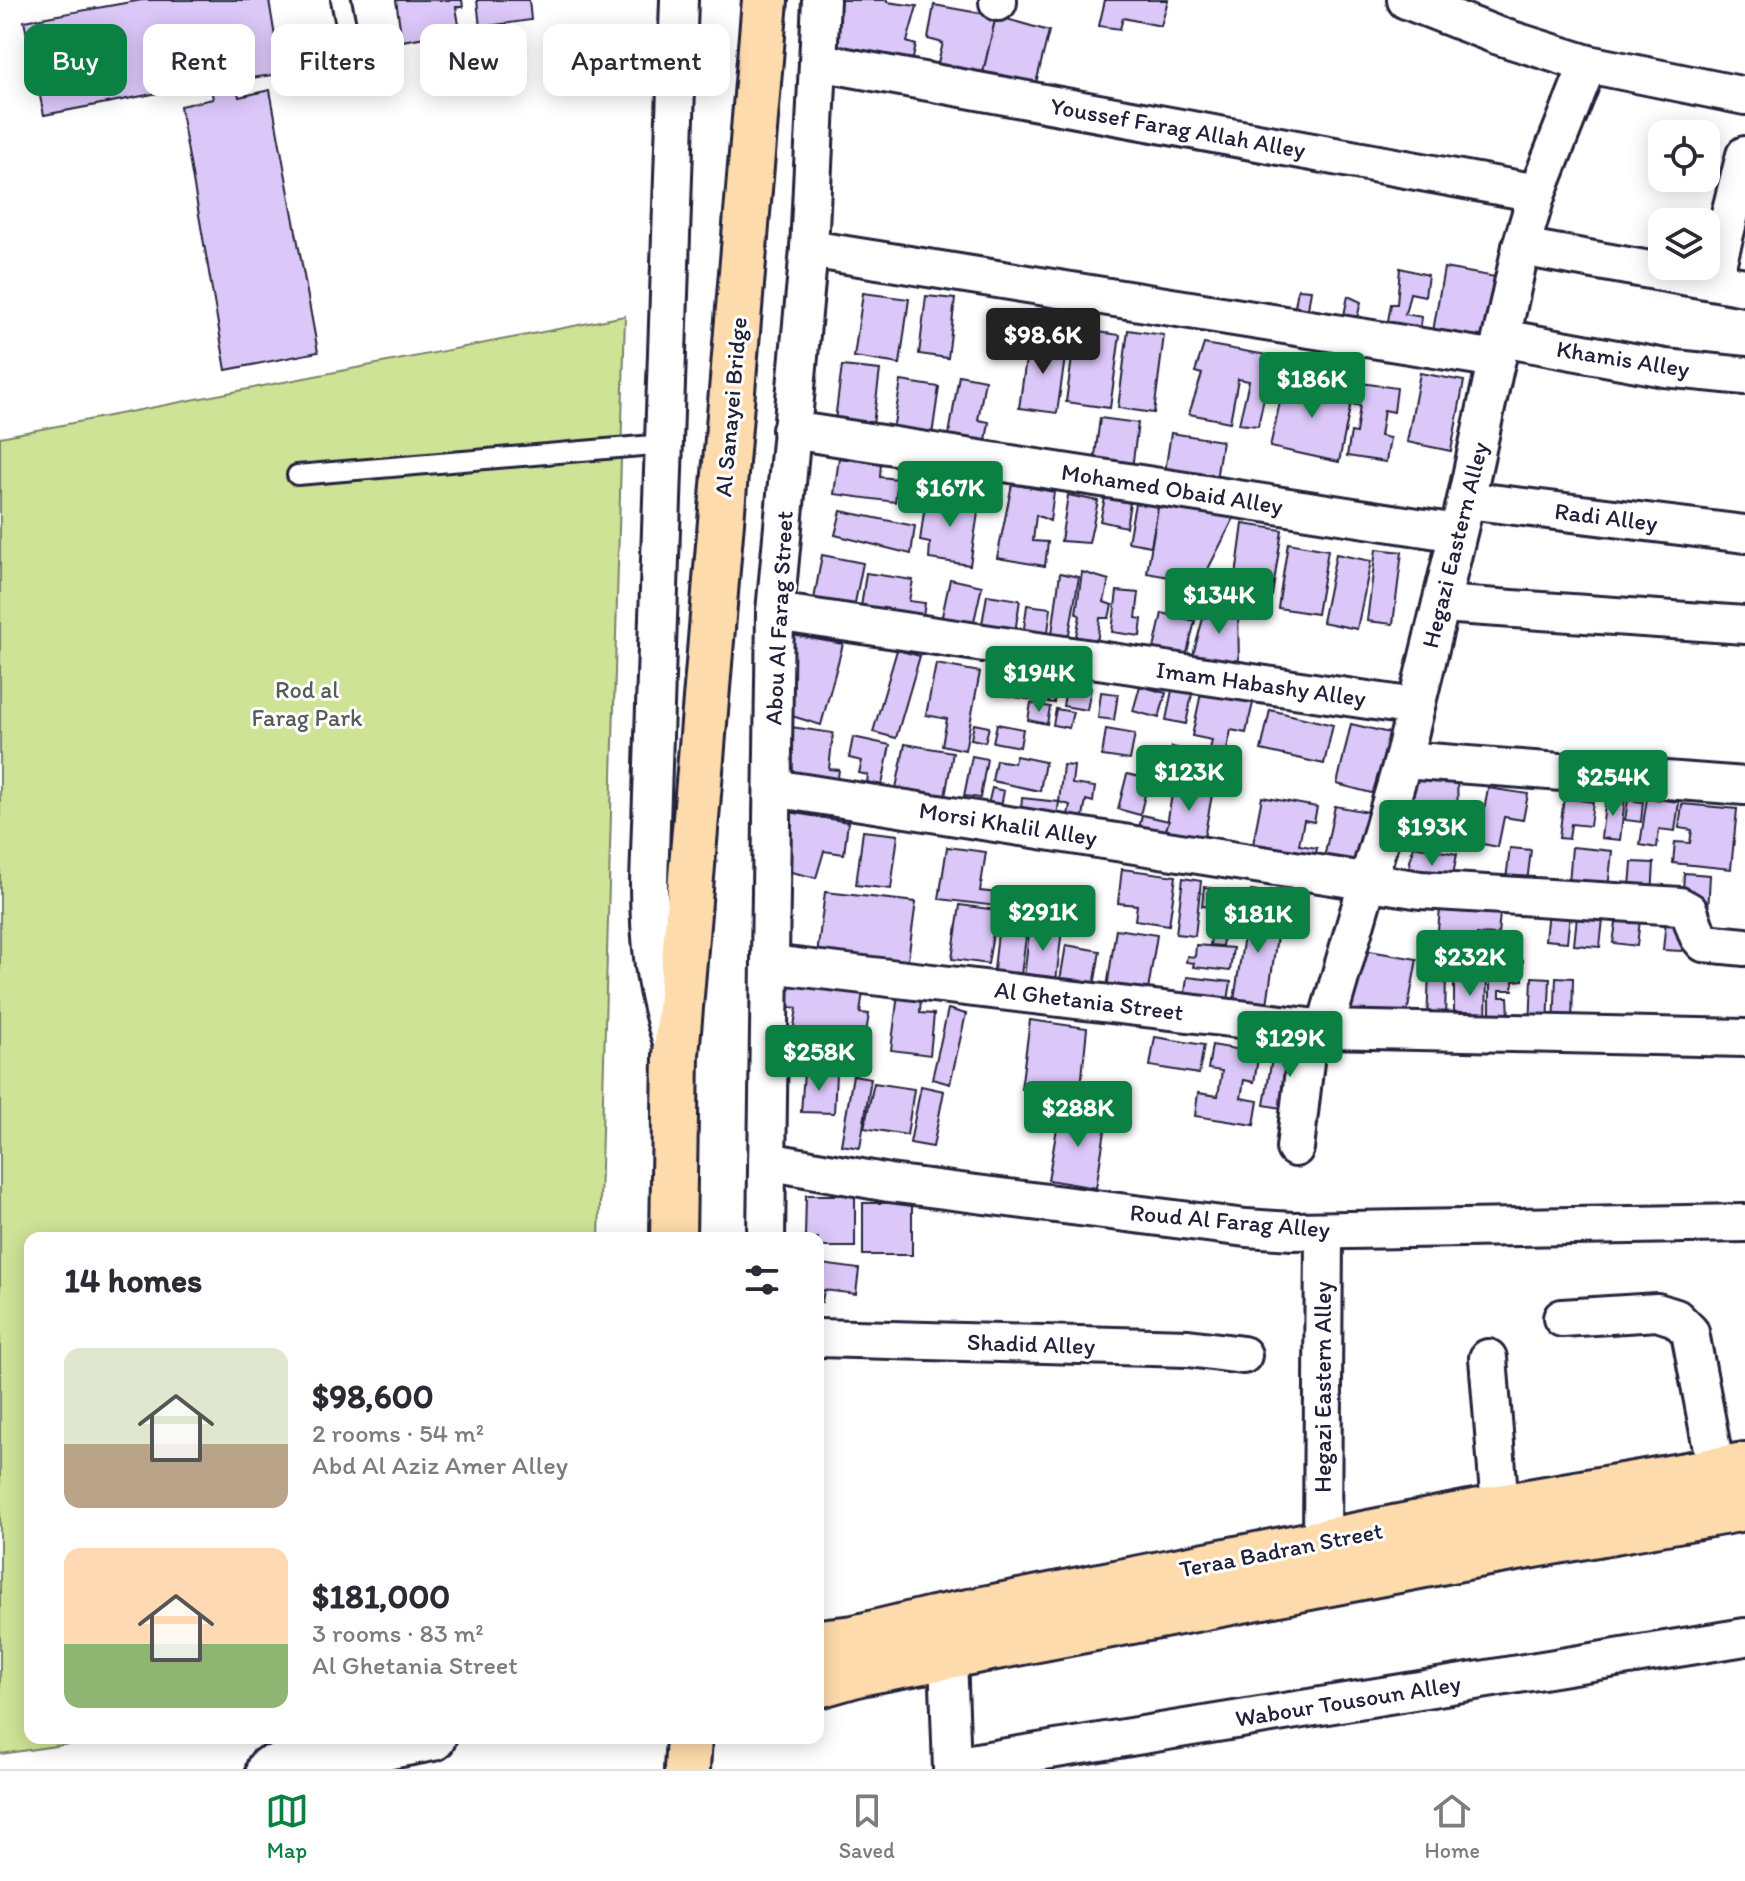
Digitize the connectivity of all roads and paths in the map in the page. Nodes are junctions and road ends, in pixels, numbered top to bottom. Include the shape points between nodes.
1 (341, 0) edge
2 (679, 0) edge
3 (765, 0) edge
4 (821, 0) edge
5 (1406, 0) edge
6 (346, 24) edge
7 (819, 62) junction
8 (1588, 64) junction
9 (1745, 96) edge
10 (1745, 155) edge
11 (1537, 193) junction
12 (1521, 247) junction
13 (809, 249) junction
14 (1729, 284) edge
15 (1500, 349) junction
16 (1745, 376) edge
17 (791, 430) junction
18 (665, 444) junction
19 (297, 475) dead end
20 (1462, 516) junction
21 (1745, 534) edge
22 (1441, 604) junction
23 (775, 612) junction
24 (1745, 625) edge
25 (1415, 707) junction
26 (1403, 760) junction
27 (1745, 786) edge
28 (773, 788) junction
29 (1368, 881) junction
30 (1745, 947) edge
31 (770, 964) junction
32 (1317, 1028) junction
33 (1745, 1038) edge
34 (676, 1055) junction
35 (1295, 1148) dead end
36 (767, 1161) junction
37 (1745, 1223) edge
38 (673, 1232) edge
39 (766, 1232) edge
40 (1324, 1232) junction
41 (1562, 1318) dead end
42 (824, 1338) edge
43 (1243, 1355) dead end
44 (1488, 1358) dead end
45 (1730, 1467) edge
46 (1500, 1507) junction
47 (1745, 1508) edge
48 (1322, 1542) junction
49 (1745, 1637) edge
50 (824, 1641) edge
51 (948, 1656) junction
52 (824, 1683) edge
53 (401, 1744) edge
54 (689, 1744) edge
55 (952, 1768) edge
56 (269, 1769) edge
57 (687, 1769) edge

1 - 6 lane
2 - 18 street
3 - 34 main road, Al Sanayei Bridge
4 - 7 street, Abou Al Farag Street
5 - 8 street
7 - 11 street, Youssef Farag Allah Alley
7 - 13 street, Abou Al Farag Street
8 - 9 street
8 - 11 street, Hegazi Eastern Alley
10 - 14 street
11 - 12 street, Hegazi Eastern Alley
12 - 14 street
12 - 15 street, Hegazi Eastern Alley
13 - 15 street, Khamis Alley
13 - 17 street, Abou Al Farag Street
15 - 16 street, Khamis Alley
15 - 20 street, Hegazi Eastern Alley
17 - 20 street, Mohamed Obaid Alley
17 - 23 street, Abou Al Farag Street
18 - 19 lane
18 - 34 street via 649,924 662,1012
20 - 21 street, Radi Alley
20 - 22 street, Hegazi Eastern Alley
22 - 24 street
22 - 25 street, Hegazi Eastern Alley
23 - 25 street, Imam Habashy Alley
23 - 28 street, Abou Al Farag Street
25 - 26 street, Hegazi Eastern Alley
26 - 27 street
26 - 29 street, Hegazi Eastern Alley
28 - 29 street, Morsi Khalil Alley
28 - 31 street, Abou Al Farag Street
29 - 30 street, Morsi Khalil Alley via 1421,890 1680,906 1689,911 1704,943
29 - 32 street, Hegazi Eastern Alley
31 - 32 street, Al Ghetania Street
31 - 36 street, Abou Al Farag Street
32 - 33 street, Al Ghetania Street
32 - 35 street, Hegazi Eastern Alley
34 - 38 main road
36 - 39 street, Abou Al Farag Street
36 - 40 street, Roud Al Farag Alley via 889,1183 1246,1228
37 - 40 street, Roud Al Farag Alley
40 - 48 street, Hegazi Eastern Alley
41 - 45 street via 1657,1312 1676,1318 1690,1332
42 - 43 street, Shadid Alley via 1188,1348
44 - 46 street
45 - 46 main road, Teraa Badran Street
46 - 48 main road, Teraa Badran Street
47 - 51 main road, Teraa Badran Street
48 - 50 main road, Teraa Badran Street
49 - 55 street, Wabour Tousoun Alley
51 - 52 main road, Teraa Badran Street
51 - 55 street
53 - 56 street
54 - 57 main road

